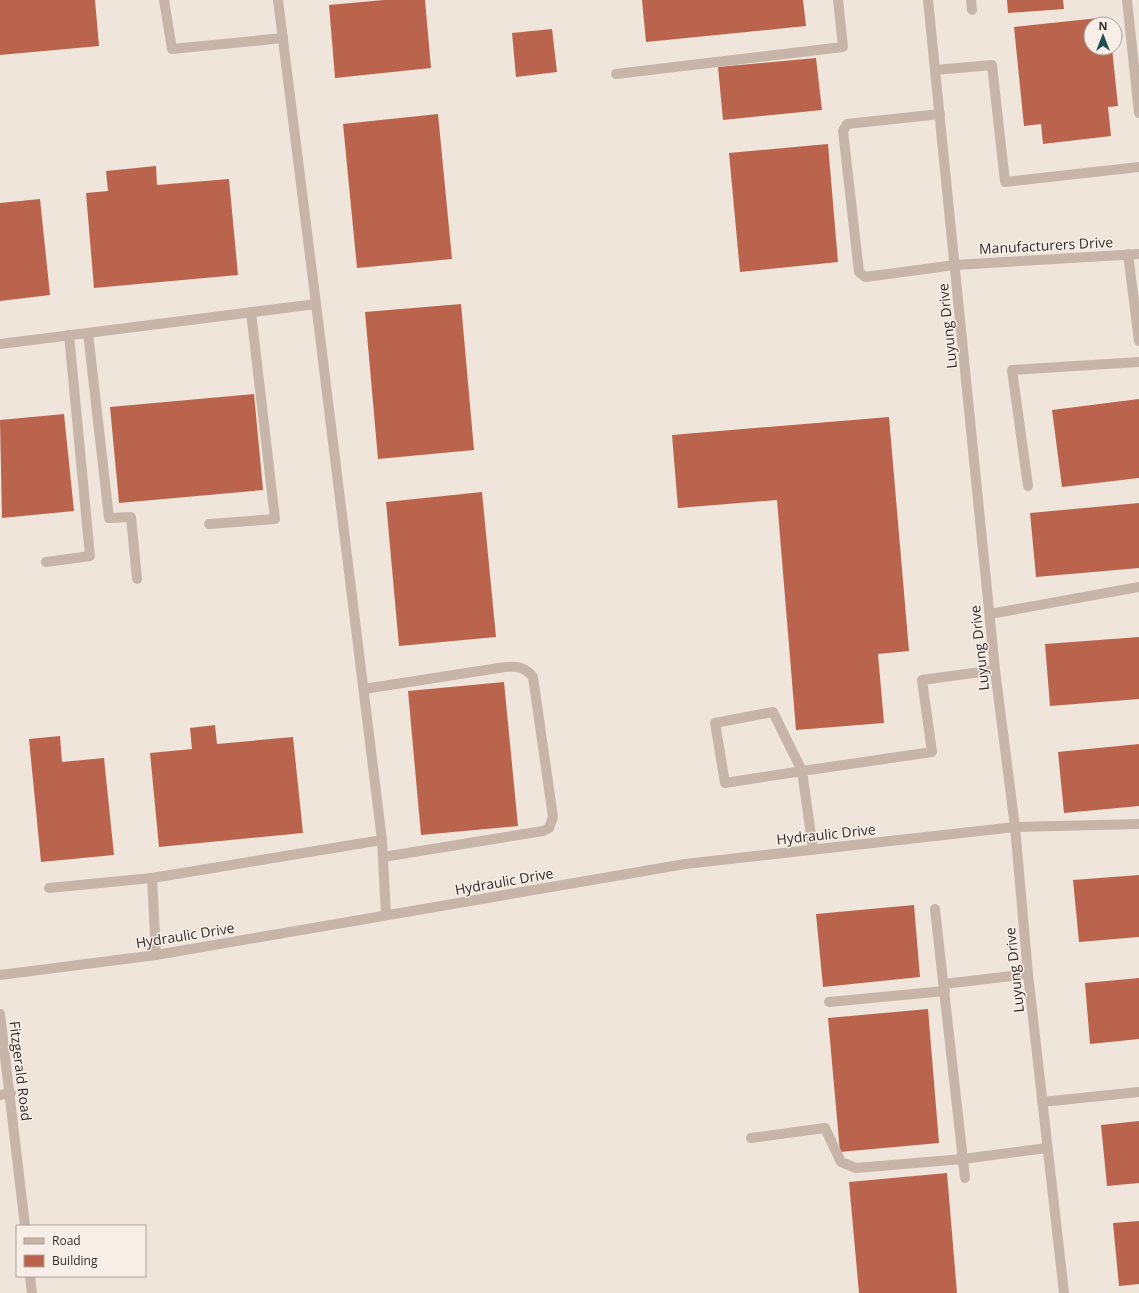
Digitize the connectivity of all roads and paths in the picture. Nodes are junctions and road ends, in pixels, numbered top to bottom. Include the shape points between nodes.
1 (164, 0) edge
2 (278, 0) edge
3 (838, 0) edge
4 (928, 0) edge
5 (1127, 0) edge
6 (283, 38) junction
7 (935, 70) junction
8 (616, 74) dead end
9 (1139, 113) edge
10 (940, 114) junction
11 (1139, 167) edge
12 (1128, 254) junction
13 (1139, 254) edge
14 (955, 265) junction
15 (316, 304) junction
16 (251, 312) junction
17 (88, 333) junction
18 (69, 335) junction
19 (1139, 340) edge
20 (0, 344) edge
21 (1139, 362) edge
22 (1028, 486) dead end
23 (209, 524) dead end
24 (46, 562) dead end
25 (137, 580) dead end
26 (1139, 587) edge
27 (990, 614) junction
28 (995, 670) junction
29 (364, 689) junction
30 (802, 771) junction
31 (1139, 824) edge
32 (1015, 827) junction
33 (382, 840) junction
34 (813, 849) junction
35 (383, 857) junction
36 (152, 878) junction
37 (49, 888) dead end
38 (935, 909) dead end
39 (386, 915) junction
40 (156, 955) junction
41 (1028, 974) junction
42 (0, 975) edge
43 (944, 987) junction
44 (829, 1002) dead end
45 (0, 1014) edge
46 (1139, 1092) edge
47 (10, 1093) junction
48 (0, 1095) edge
49 (1042, 1102) junction
50 (750, 1138) dead end
51 (1047, 1148) junction
52 (963, 1159) junction
53 (965, 1178) dead end
54 (25, 1225) edge
55 (30, 1277) edge
56 (32, 1293) edge
57 (1064, 1293) edge

1 - 6 street via 172,49
2 - 6 street
3 - 8 street via 843,47
4 - 7 street, Luyung Drive
5 - 9 street
6 - 15 street
7 - 10 street, Luyung Drive
7 - 11 street via 992,65 1005,182
10 - 14 street, Luyung Drive
10 - 14 street, Manufacturers Drive via 847,124 843,131 859,272 865,277
12 - 13 street, Manufacturers Drive
12 - 14 street, Manufacturers Drive
12 - 19 street
14 - 27 street, Luyung Drive
15 - 16 street
15 - 29 street
16 - 17 street
16 - 23 street via 275,519
17 - 18 street
17 - 25 street via 109,518 131,517
18 - 20 street
18 - 24 street via 90,556
21 - 22 street via 1012,370
26 - 27 street
27 - 28 street, Luyung Drive
28 - 30 street via 922,680 932,752
28 - 32 street, Luyung Drive
29 - 33 street
29 - 35 street via 505,667 522,668 533,677 553,817 549,828 543,831
30 - 30 street via 725,783 715,723 773,712
30 - 34 street
31 - 32 street, Hydraulic Drive
32 - 34 street, Hydraulic Drive
32 - 41 street, Luyung Drive
33 - 35 street
33 - 36 street
34 - 39 street, Hydraulic Drive via 685,864
35 - 39 street
36 - 37 street
36 - 40 street
38 - 43 street
39 - 40 street, Hydraulic Drive
40 - 42 street, Hydraulic Drive
41 - 43 street
41 - 49 street, Luyung Drive
43 - 44 street
43 - 52 street
45 - 47 street, Fitzgerald Road
46 - 49 street
47 - 48 street
47 - 54 street, Fitzgerald Road
49 - 51 street, Luyung Drive
50 - 52 street via 825,1128 841,1162 856,1168
51 - 52 street
51 - 57 street, Luyung Drive
52 - 53 street
55 - 56 street

